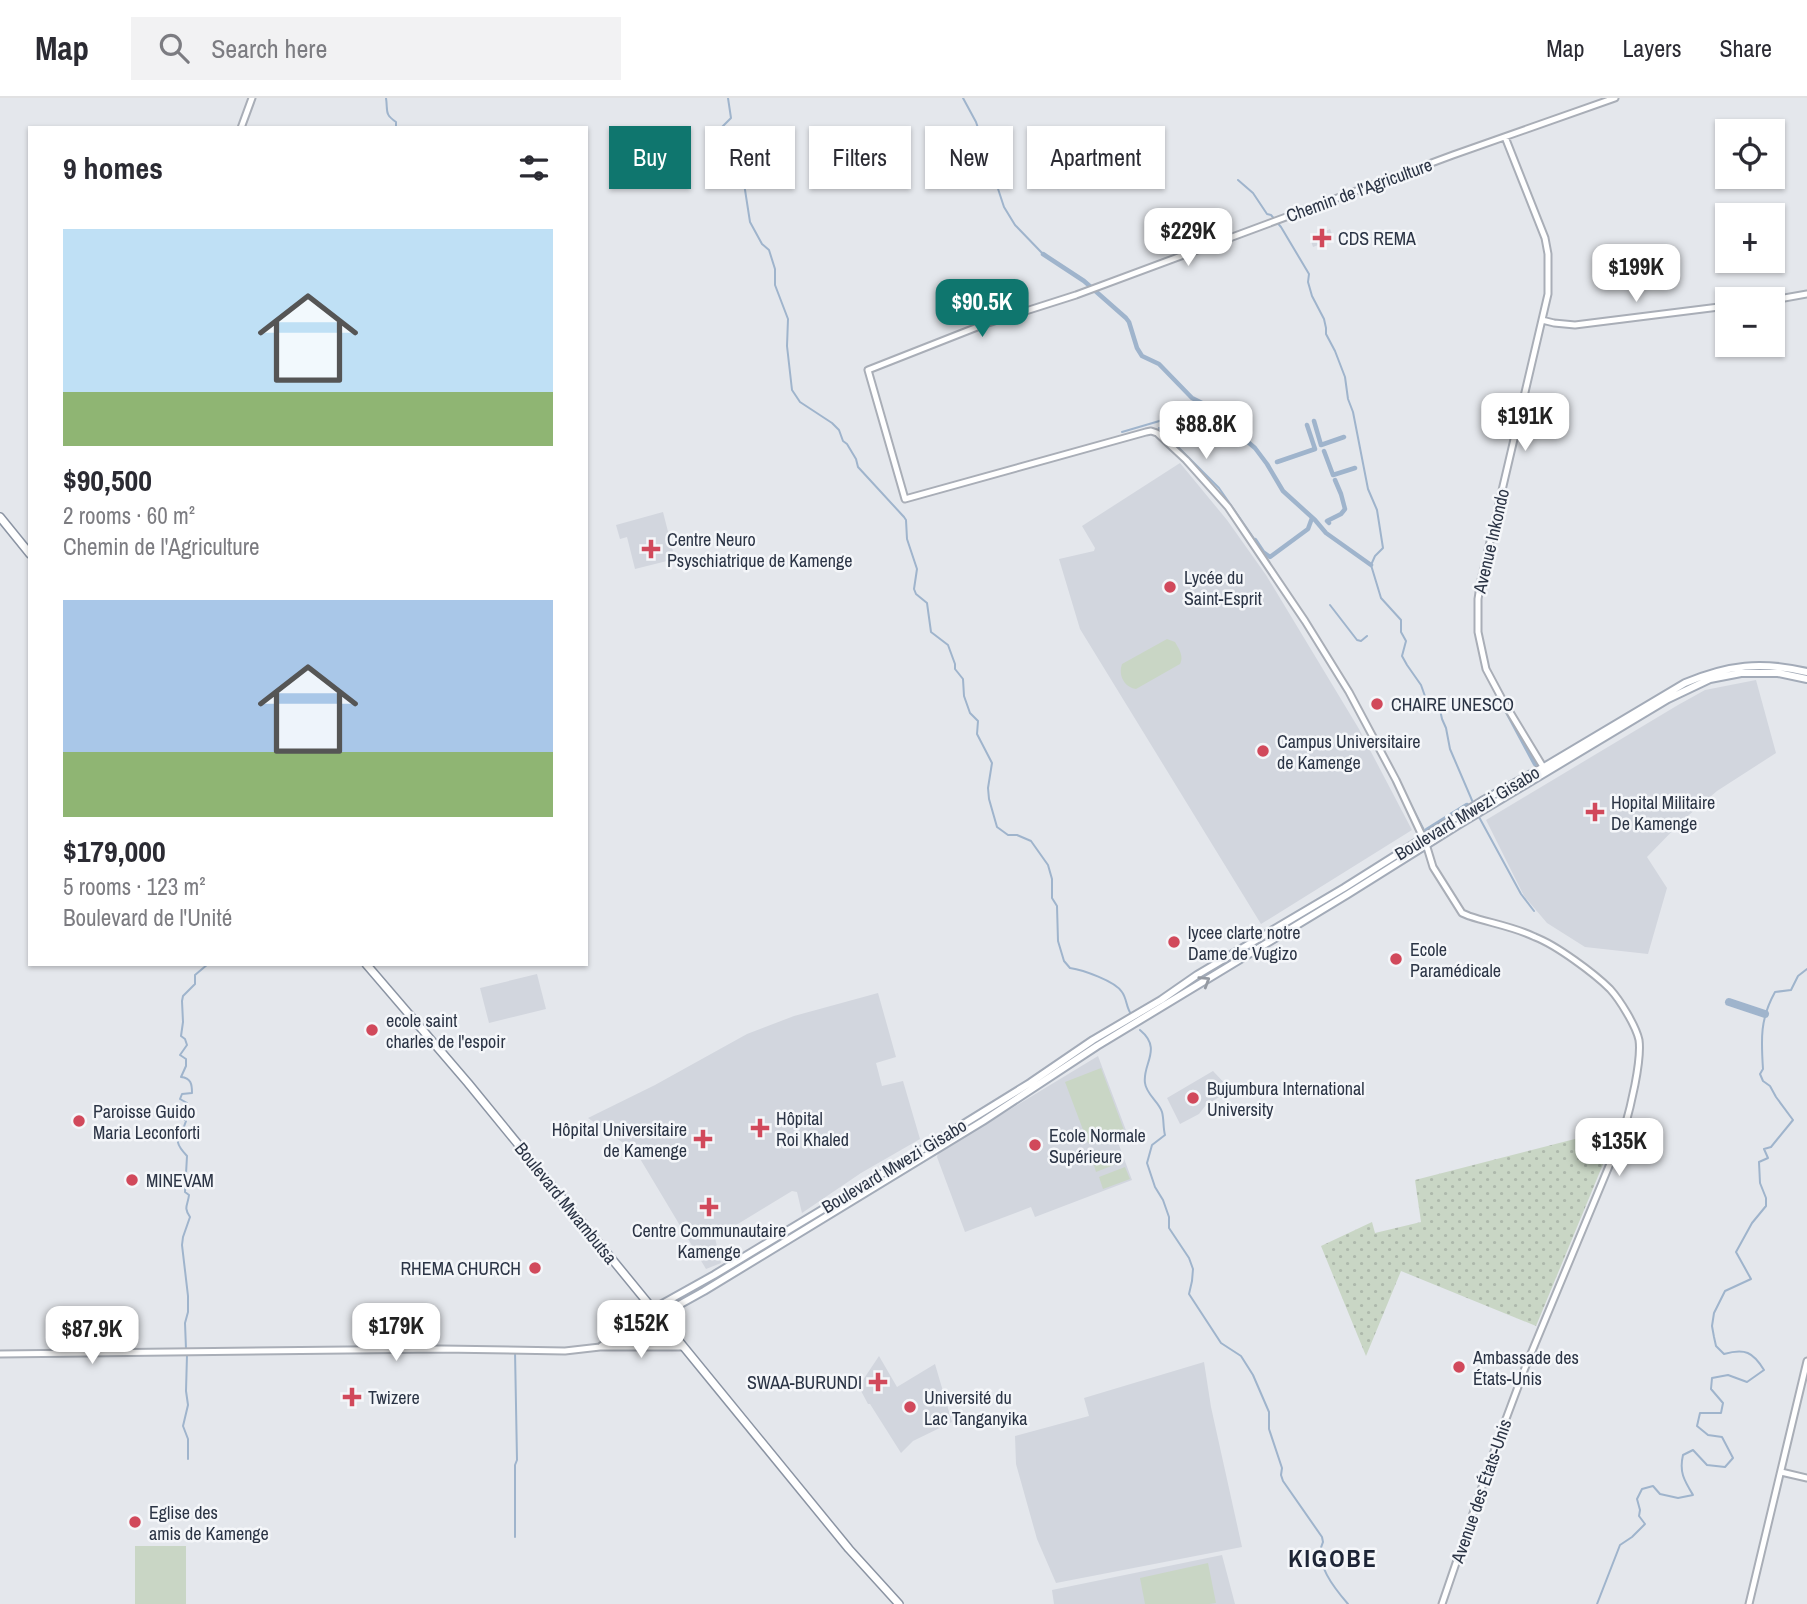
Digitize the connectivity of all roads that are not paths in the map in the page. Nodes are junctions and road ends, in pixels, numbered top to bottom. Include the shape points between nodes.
1 (252, 98) edge
2 (1615, 98) edge
3 (242, 126) edge
4 (1505, 137) junction
5 (1807, 294) edge
6 (1785, 298) edge
7 (1715, 308) edge
8 (1542, 320) junction
9 (869, 370) joint
10 (0, 517) edge
11 (28, 552) edge
12 (1807, 672) edge
13 (1807, 679) edge
14 (1604, 735) junction
15 (1545, 770) junction
16 (1492, 800) junction
17 (1465, 816) junction
18 (1425, 841) junction
19 (368, 966) edge
20 (805, 1224) junction
21 (653, 1309) junction
22 (659, 1316) junction
23 (683, 1346) junction
24 (600, 1347) junction
25 (0, 1353) edge
26 (1807, 1362) edge
27 (1781, 1472) junction
28 (1807, 1478) edge
29 (899, 1604) edge
30 (1442, 1604) edge
31 (1749, 1604) edge

1 - 3 street
2 - 4 street, Chemin de l'Agriculture
4 - 8 street, Avenue Inkondo via 1545,238 1548,293
4 - 9 street, Chemin de l'Agriculture
5 - 6 street
7 - 8 street via 1575,325
8 - 15 street, Avenue Inkondo via 1481,580 1478,617 1488,673
9 - 18 street, Avenue des États-Unis via 905,499 1146,432 1157,433 1228,507 1305,621 1359,710
10 - 11 highway
12 - 14 main road, Boulevard Mwezi Gisabo via 1754,664 1708,673 1685,682
13 - 14 main road, Boulevard Mwezi Gisabo via 1778,673 1724,675 1668,699
14 - 15 main road, Boulevard Mwezi Gisabo
15 - 16 main road, Boulevard Mwezi Gisabo
16 - 17 main road, Boulevard Mwezi Gisabo
16 - 17 main road, Boulevard Mwezi Gisabo via 1482,801
17 - 18 main road, Boulevard Mwezi Gisabo
18 - 20 main road, Boulevard Mwezi Gisabo via 1281,930 1197,975 983,1121
18 - 30 street, Avenue des États-Unis via 1434,869 1463,914 1540,939 1594,976 1612,991 1634,1027 1639,1045 1624,1130 1525,1368
19 - 21 highway, Boulevard Mwambutsa
20 - 21 main road, Boulevard Mwezi Gisabo
20 - 22 main road, Boulevard Mwezi Gisabo
21 - 22 highway, Boulevard Mwambutsa
21 - 24 street
22 - 23 highway, Boulevard Mwambutsa
23 - 24 street
23 - 29 highway, Boulevard Mwambutsa
24 - 25 street via 565,1351
26 - 27 street
27 - 28 street
27 - 31 street

